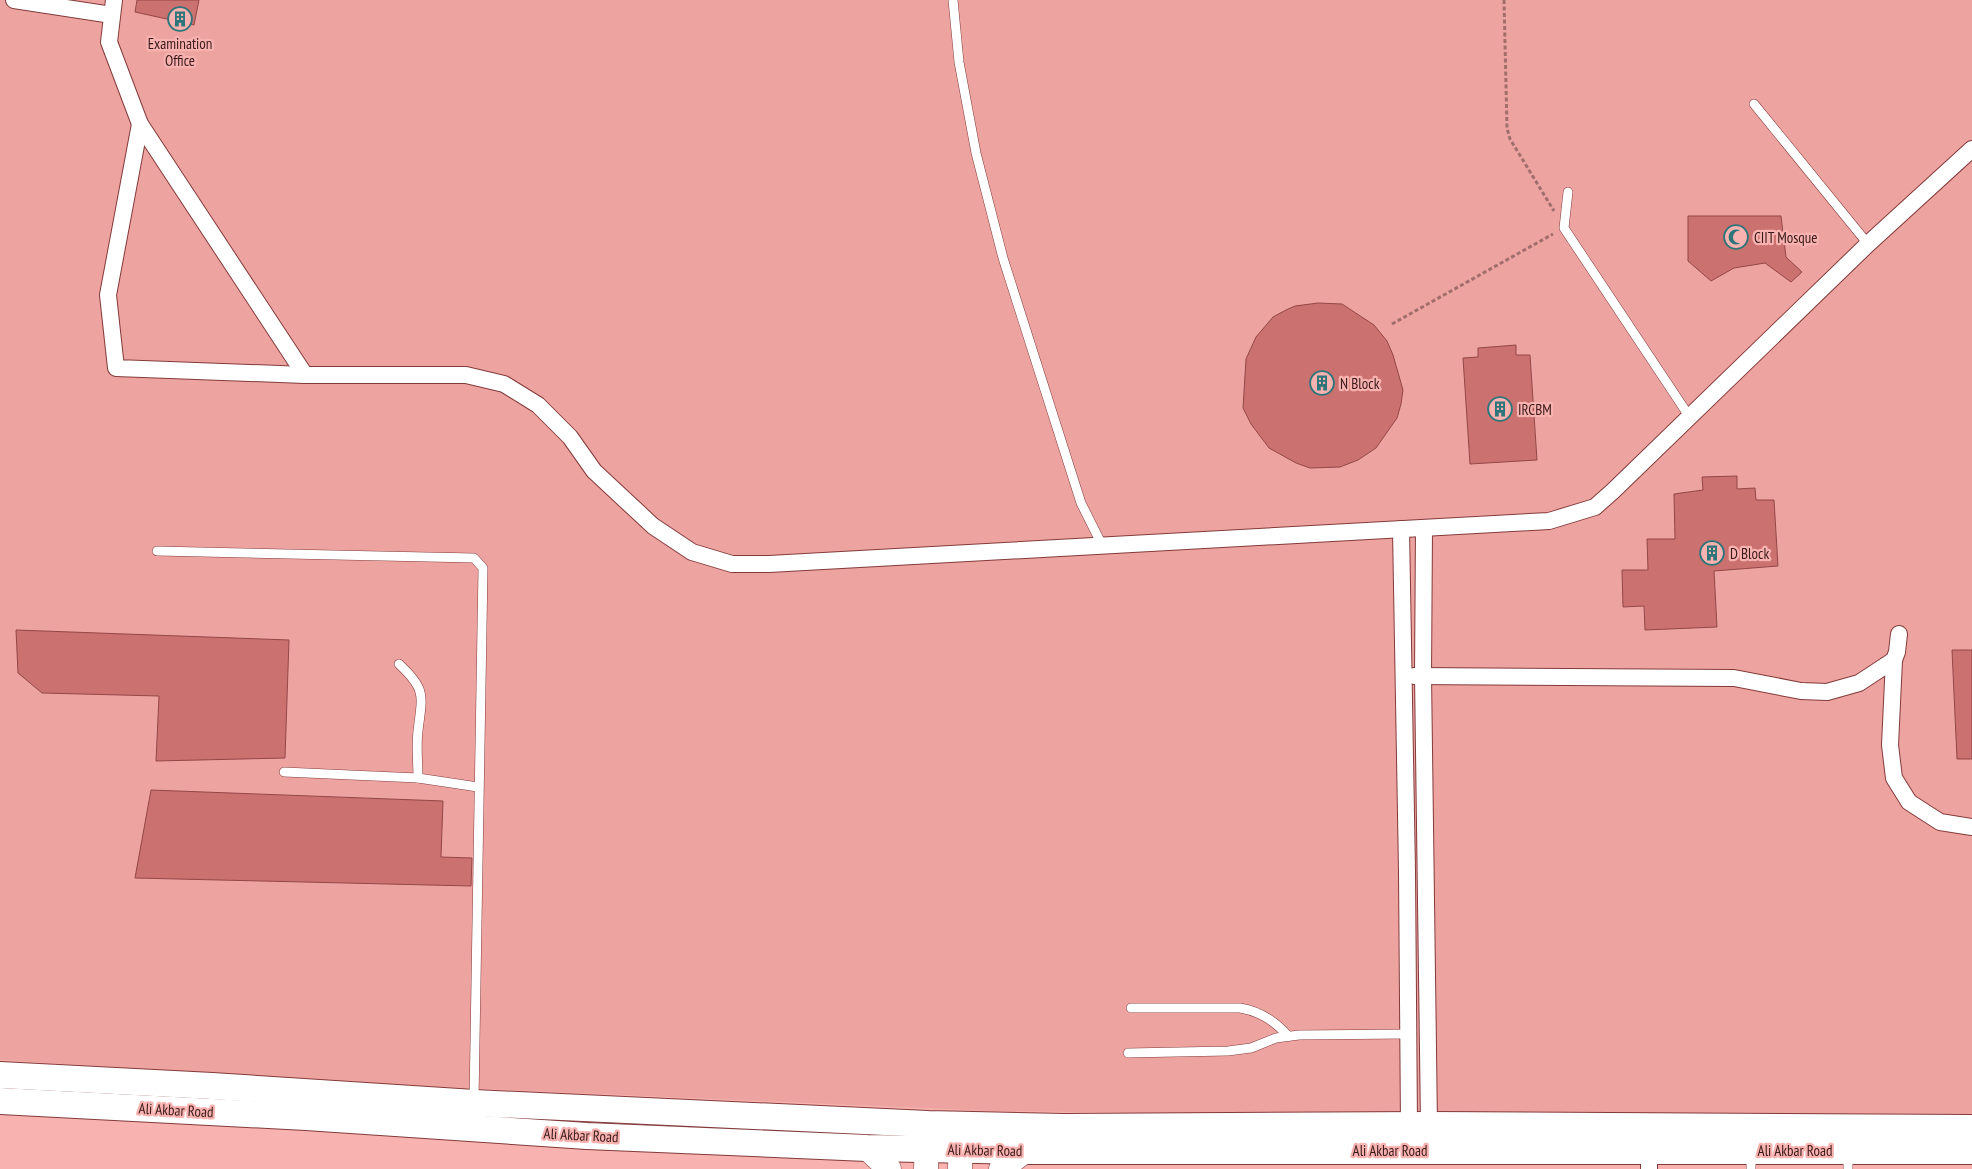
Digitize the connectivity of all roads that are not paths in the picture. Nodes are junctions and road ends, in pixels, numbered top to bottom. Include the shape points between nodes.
1 (14, 0) edge
2 (953, 0) edge
3 (113, 8) edge
4 (1754, 104) dead end
5 (140, 124) junction
6 (1972, 148) edge
7 (1568, 192) dead end
8 (1868, 244) junction
9 (305, 375) junction
10 (1689, 416) junction
11 (1424, 528) junction
12 (1401, 529) junction
13 (1103, 547) junction
14 (156, 551) dead end
15 (1899, 634) dead end
16 (1894, 660) junction
17 (399, 664) dead end
18 (1424, 675) junction
19 (1404, 677) junction
20 (284, 772) dead end
21 (418, 778) junction
22 (478, 787) junction
23 (1972, 828) edge
24 (1131, 1008) dead end
25 (1407, 1034) junction
26 (1288, 1036) junction
27 (1128, 1052) dead end
28 (0, 1075) edge
29 (0, 1101) edge
30 (474, 1103) junction
31 (928, 1124) junction
32 (961, 1124) junction
33 (1419, 1125) junction
34 (1972, 1128) edge
35 (867, 1148) junction
36 (1025, 1151) junction
37 (1972, 1151) edge
38 (926, 1159) edge
39 (1848, 1159) edge
40 (960, 1160) edge
41 (1649, 1160) edge
42 (1751, 1160) edge
43 (889, 1169) edge
44 (1000, 1169) edge

1 - 3 street
2 - 13 lane via 959,62 974,144 1003,258 1081,503
3 - 5 street via 109,42
4 - 8 lane
5 - 9 street
5 - 9 street via 108,295 116,368
6 - 8 street
7 - 10 lane via 1564,228
8 - 10 street
9 - 13 street via 466,375 504,384 538,405 570,437 594,471 653,526 692,552 732,564
10 - 11 street via 1595,507 1549,521
11 - 12 street
11 - 18 street
12 - 13 street
12 - 19 street
14 - 22 lane via 474,558 483,568
15 - 16 street
16 - 18 street via 1859,683 1827,692 1801,691 1734,678
16 - 23 street via 1890,745 1894,778 1909,802 1940,822
17 - 21 lane via 411,675 423,698 418,732
18 - 19 street
18 - 33 street
19 - 25 street
20 - 21 lane
21 - 22 lane
22 - 30 lane
24 - 26 lane via 1254,1010 1279,1025
25 - 26 lane
25 - 33 street
26 - 27 lane via 1228,1051
28 - 30 main road, Ali Akbar Road
29 - 35 main road, Ali Akbar Road via 588,1136
30 - 31 main road, Ali Akbar Road
31 - 32 main road, Ali Akbar Road
31 - 38 main road
32 - 33 main road, Ali Akbar Road via 1064,1127
32 - 40 main road
33 - 34 main road, Ali Akbar Road
35 - 38 main road, Ali Akbar Road
35 - 43 main road
36 - 40 main road, Ali Akbar Road
36 - 41 main road, Ali Akbar Road
36 - 44 main road
37 - 39 main road, Ali Akbar Road
38 - 40 main road, Ali Akbar Road
39 - 42 main road, Ali Akbar Road
41 - 42 main road, Ali Akbar Road

